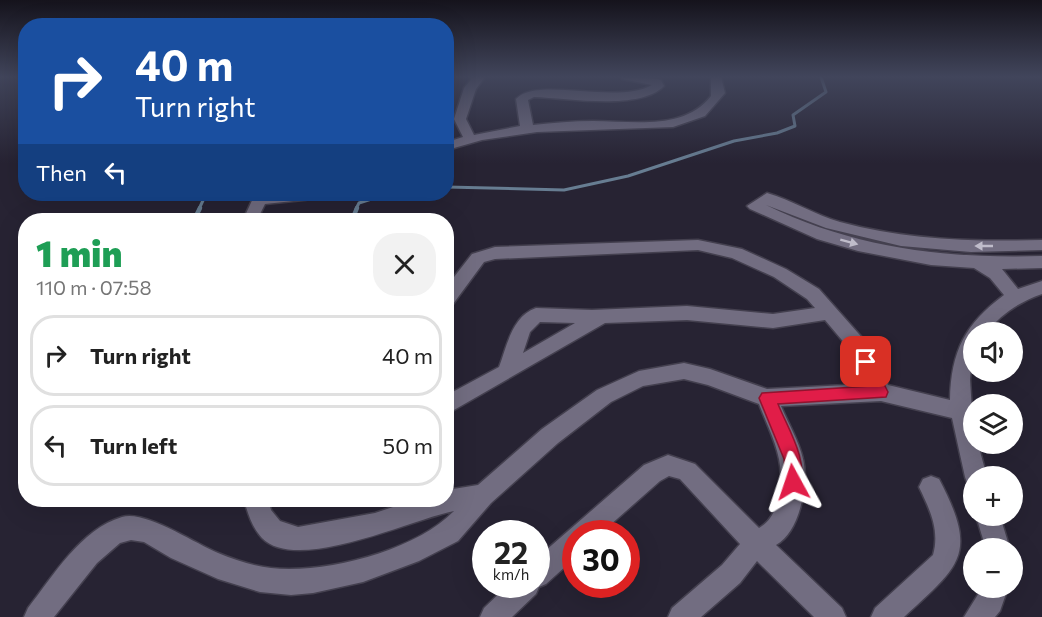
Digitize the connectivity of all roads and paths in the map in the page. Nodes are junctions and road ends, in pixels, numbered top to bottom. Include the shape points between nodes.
1 (464, 106) edge
2 (523, 106) edge
3 (710, 106) edge
4 (527, 129) junction
5 (470, 139) junction
6 (454, 144) edge
7 (1041, 246) edge
8 (970, 262) junction
9 (1042, 262) edge
10 (1042, 287) edge
11 (454, 290) edge
12 (1014, 297) junction
13 (830, 313) junction
14 (602, 316) junction
15 (507, 372) junction
16 (881, 392) junction
17 (767, 398) junction
18 (454, 401) edge
19 (959, 411) junction
20 (973, 466) edge
21 (931, 487) dead end
22 (483, 495) junction
23 (454, 500) edge
24 (258, 507) edge
25 (426, 507) edge
26 (598, 520) edge
27 (756, 543) junction
28 (562, 553) edge
29 (550, 564) edge
30 (513, 598) edge
31 (992, 598) edge
32 (37, 617) edge
33 (493, 617) edge
34 (681, 617) edge
35 (833, 617) edge
36 (884, 617) edge
37 (977, 617) edge

1 - 5 street via 460,119
2 - 4 street
3 - 4 street via 682,121
4 - 5 street
5 - 6 street
7 -> 8 street via 912,242 841,227 767,198 755,206 850,243 904,255
8 - 9 street
8 - 12 street via 988,267 1000,276
10 - 12 street
11 - 13 street via 478,258 495,253 698,245 736,253 769,267 813,294
12 - 19 street via 974,332 961,374
13 - 14 street via 773,321 687,314
13 - 16 street via 859,347
14 - 15 street
14 - 15 street via 536,315 522,329
15 - 18 street
16 - 17 street
16 - 19 street
17 - 22 street via 730,382 684,371 639,379 587,408
17 - 27 street via 792,459 793,482 786,513 776,532
19 - 20 street
21 - 36 street via 948,521 947,554 942,564
22 - 23 street
22 - 32 street via 449,532 398,557 332,578 293,582 252,578 180,550 144,530 122,529 102,540
24 - 25 street via 272,531 298,539 375,525
26 - 27 street via 652,473 668,465 687,471
27 - 34 street via 731,574
27 - 35 street
28 - 29 street
30 - 33 street
31 - 37 street

